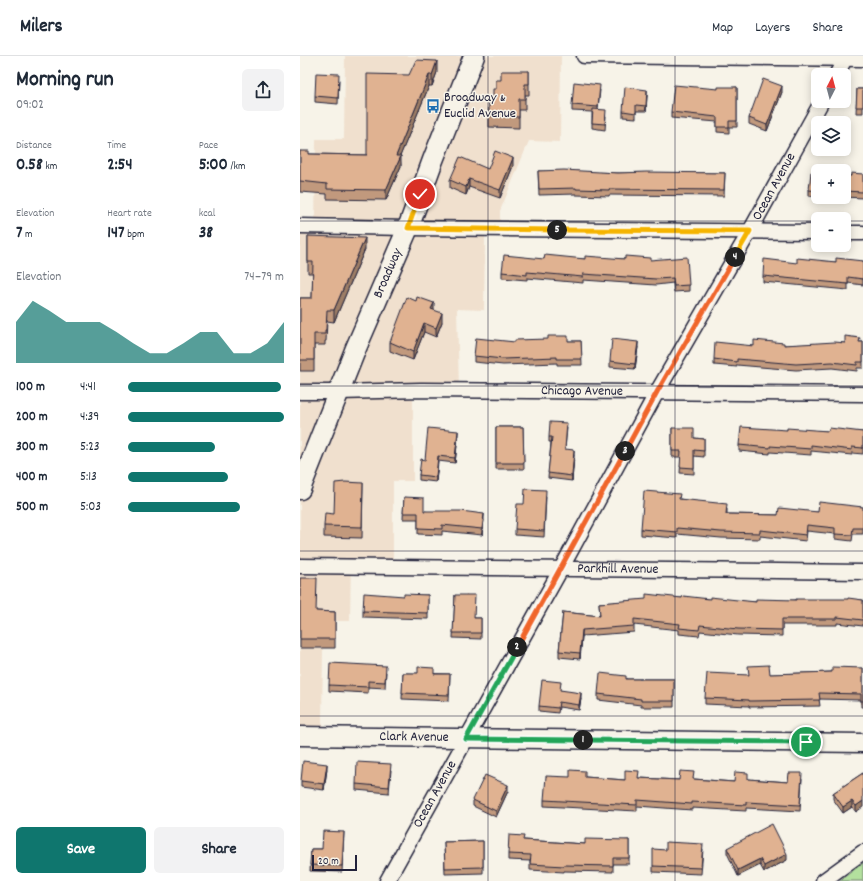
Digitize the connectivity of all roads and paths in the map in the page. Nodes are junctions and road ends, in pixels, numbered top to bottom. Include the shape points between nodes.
1 (474, 56) edge
2 (584, 56) edge
3 (846, 57) edge
4 (863, 59) edge
5 (840, 68) edge
6 (818, 108) edge
7 (300, 226) edge
8 (408, 228) junction
9 (750, 231) junction
10 (811, 232) edge
11 (851, 233) edge
12 (863, 233) edge
13 (300, 392) edge
14 (338, 392) junction
15 (657, 392) junction
16 (863, 394) edge
17 (300, 489) edge
18 (300, 566) edge
19 (561, 568) junction
20 (863, 572) edge
21 (300, 736) edge
22 (466, 739) junction
23 (863, 742) edge
24 (863, 852) edge
25 (387, 881) edge
26 (823, 881) edge

1 - 8 main road, Broadway
2 - 3 street
3 - 4 street
3 - 5 street
6 - 9 street, Ocean Avenue
7 - 8 street
8 - 9 street
8 - 14 main road, Broadway
9 - 10 street
9 - 15 street, Ocean Avenue
11 - 12 street
13 - 14 street, Chicago Avenue
14 - 15 street, Chicago Avenue
14 - 17 main road, Broadway
15 - 16 street, Chicago Avenue
15 - 19 street, Ocean Avenue
18 - 19 street, Parkhill Avenue
19 - 20 street, Parkhill Avenue
19 - 22 street, Ocean Avenue
21 - 22 street, Clark Avenue
22 - 23 street, Clark Avenue
22 - 25 street, Ocean Avenue
24 - 26 street

